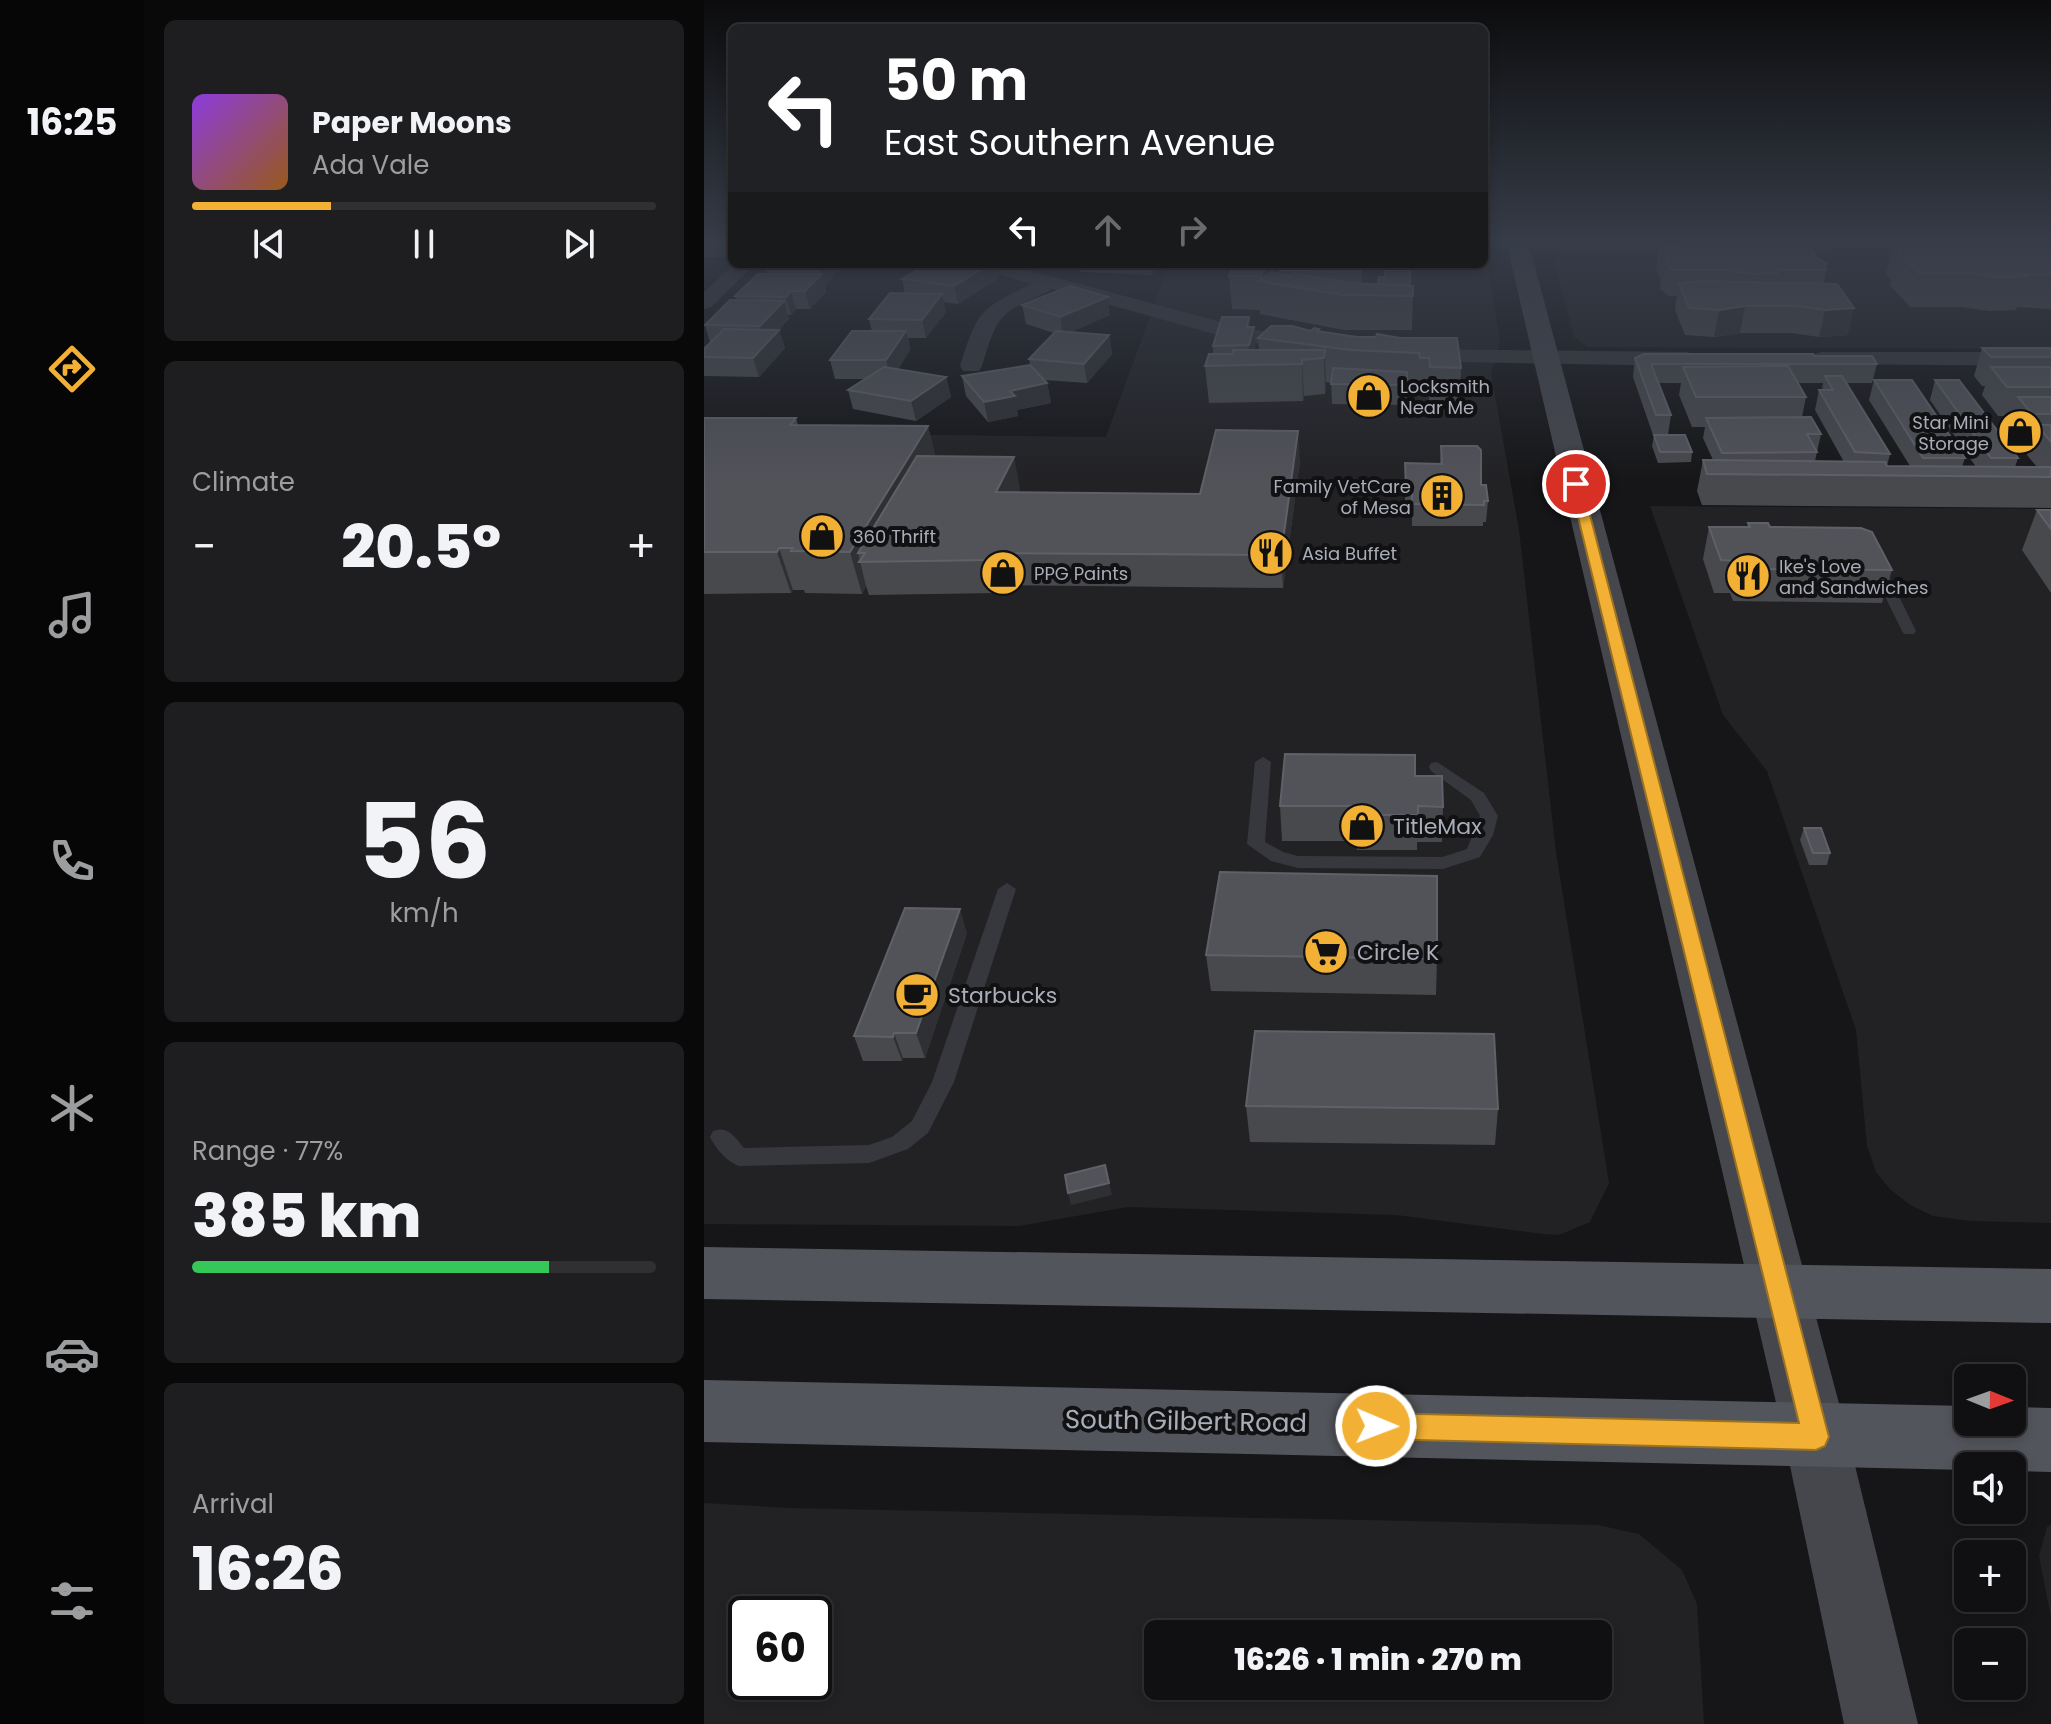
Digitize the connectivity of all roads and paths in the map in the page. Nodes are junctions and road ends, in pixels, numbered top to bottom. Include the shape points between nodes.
1 (986, 321) edge
2 (1195, 321) edge
3 (1536, 321) edge
4 (1334, 352) edge
5 (1382, 355) edge
6 (1544, 358) junction
7 (1703, 359) edge
8 (1798, 359) edge
9 (2051, 359) edge
10 (971, 366) dead end
11 (1867, 554) edge
12 (1909, 631) dead end
13 (1263, 762) dead end
14 (1437, 767) dead end
15 (1007, 889) dead end
16 (721, 1137) dead end
17 (704, 1273) edge
18 (1779, 1291) junction
19 (2051, 1296) edge
20 (704, 1411) edge
21 (1816, 1437) junction
22 (2051, 1440) edge
23 (1881, 1724) edge

1 - 10 street
2 - 4 street
3 - 6 main road
5 - 6 street
6 - 7 street
6 - 18 main road
8 - 9 street
11 - 12 lane
13 - 14 lane via 1256,844 1298,862 1443,863 1474,853 1489,816 1478,797
15 - 16 lane via 943,1082 920,1127 900,1143 842,1156 739,1157
17 - 18 main road
18 - 19 main road
18 - 21 main road
20 - 21 main road, South Gilbert Road
21 - 22 main road, South Gilbert Road
21 - 23 main road

